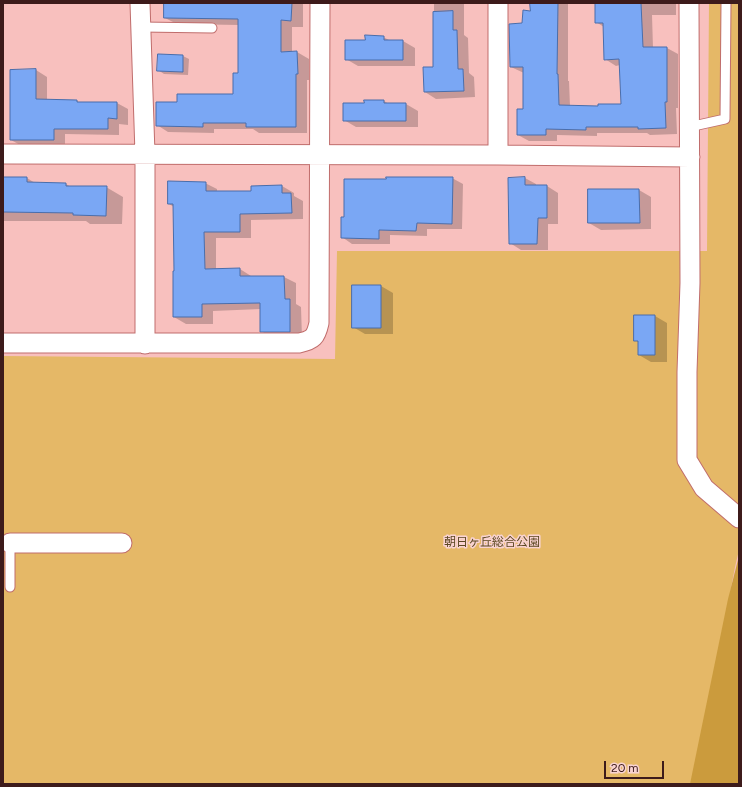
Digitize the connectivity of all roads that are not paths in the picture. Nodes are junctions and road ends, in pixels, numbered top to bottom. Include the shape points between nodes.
1 (140, 3) edge
2 (320, 3) edge
3 (498, 3) edge
4 (689, 3) edge
5 (726, 3) edge
6 (141, 27) junction
7 (212, 28) dead end
8 (689, 127) junction
9 (3, 154) edge
10 (145, 154) junction
11 (320, 154) junction
12 (498, 155) junction
13 (690, 157) junction
14 (3, 343) edge
15 (144, 344) junction
16 (739, 518) edge
17 (7, 543) edge
18 (122, 543) dead end
19 (10, 587) dead end

1 - 6 street
2 - 11 street
3 - 12 street
4 - 8 street
5 - 8 lane via 725,119
6 - 7 lane
6 - 10 street
8 - 13 street
9 - 10 street
10 - 11 street
10 - 15 street
11 - 12 street
11 - 15 street via 318,332 310,340 299,343
12 - 13 street
13 - 16 street via 687,460 704,488
14 - 15 street
17 - 18 street
17 - 19 lane

